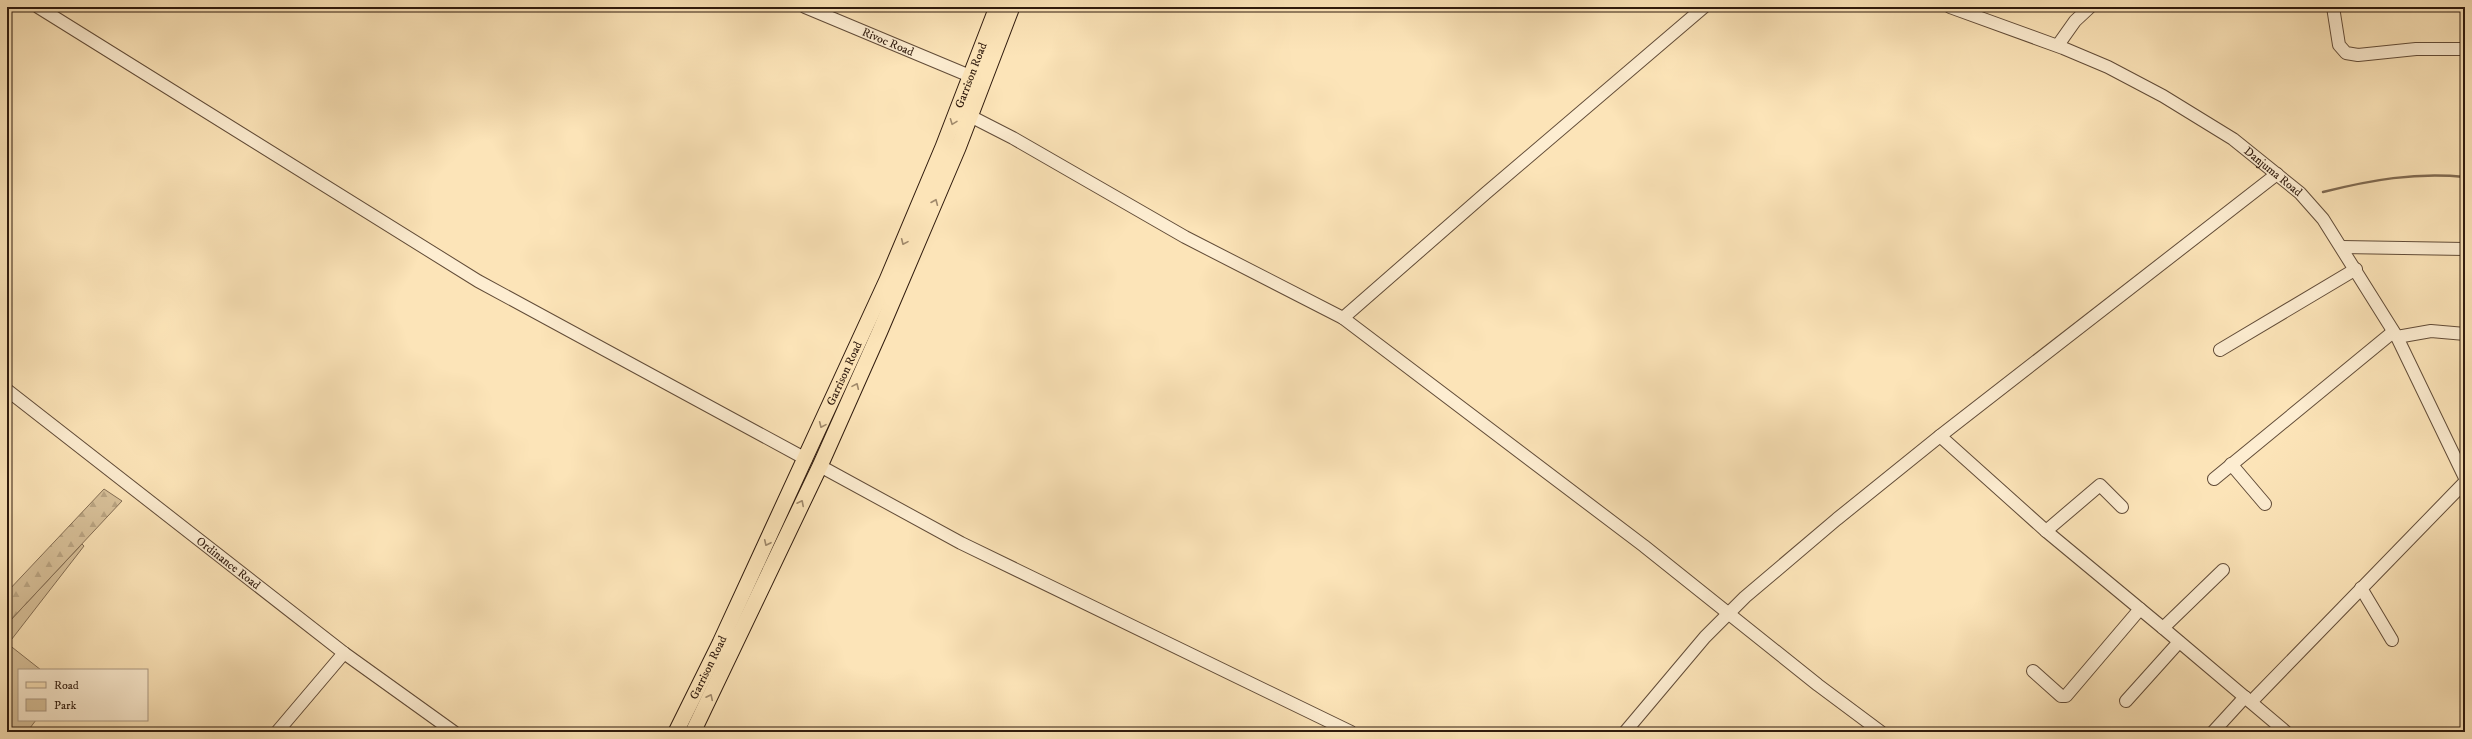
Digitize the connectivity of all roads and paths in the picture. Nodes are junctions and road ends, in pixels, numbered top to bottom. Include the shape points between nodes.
1 (38, 7) edge
2 (805, 7) edge
3 (997, 7) edge
4 (1012, 7) edge
5 (1704, 7) edge
6 (1950, 7) edge
7 (2090, 7) edge
8 (2333, 7) edge
9 (2058, 46) junction
10 (2465, 49) edge
11 (970, 76) junction
12 (970, 116) junction
13 (2277, 174) junction
14 (2342, 247) junction
15 (2465, 248) edge
16 (2356, 269) junction
17 (1343, 318) junction
18 (2395, 334) junction
19 (2465, 334) edge
20 (2220, 350) dead end
21 (7, 390) edge
22 (1940, 436) junction
23 (806, 459) junction
24 (2230, 464) junction
25 (820, 466) junction
26 (2465, 478) edge
27 (2214, 479) dead end
28 (2465, 482) edge
29 (2265, 504) dead end
30 (2122, 507) dead end
31 (2046, 531) junction
32 (2224, 570) dead end
33 (2361, 588) junction
34 (2140, 609) junction
35 (1728, 612) junction
36 (2163, 628) junction
37 (2392, 640) dead end
38 (2179, 642) junction
39 (344, 653) junction
40 (2033, 671) dead end
41 (2248, 700) junction
42 (2126, 701) dead end
43 (693, 731) edge
44 (277, 732) edge
45 (454, 732) edge
46 (676, 732) edge
47 (1351, 732) edge
48 (1625, 732) edge
49 (1881, 732) edge
50 (2213, 732) edge
51 (2286, 732) edge

1 - 23 street via 478,281
2 - 11 street, Rivoc Road
3 - 11 main road, Garrison Road
4 - 12 main road, Garrison Road
5 - 17 street
6 - 9 street, Danjuma Road
7 - 9 street via 2075,20
8 - 10 street via 2339,45 2346,53 2358,55 2416,49
9 - 13 street, Danjuma Road via 2108,67 2177,103 2233,139
11 -> 23 main road, Garrison Road via 914,220
12 - 17 street via 1185,237
25 -> 12 main road, Garrison Road via 898,290
13 - 14 street, Danjuma Road via 2300,193 2323,218
13 - 22 street
14 - 15 street
14 - 16 street, Danjuma Road
16 - 18 street, Danjuma Road
16 - 20 street
17 - 35 street
18 - 19 street via 2431,331
18 - 24 street
18 - 26 street, Danjuma Road
21 - 39 street, Ordinance Road
22 - 31 street
22 - 35 street
23 -> 46 main road, Garrison Road
24 - 27 street
24 - 29 street
43 -> 25 main road, Garrison Road
25 - 47 street via 961,543
28 - 33 street
30 - 31 street via 2100,485
31 - 34 street
32 - 36 street
33 - 37 street
33 - 41 street
34 - 36 street
34 - 40 street via 2066,696 2061,696
35 - 48 street
35 - 49 street
36 - 38 street
38 - 41 street
38 - 42 street
39 - 44 street
39 - 45 street, Ordinance Road
41 - 50 street
41 - 51 street

